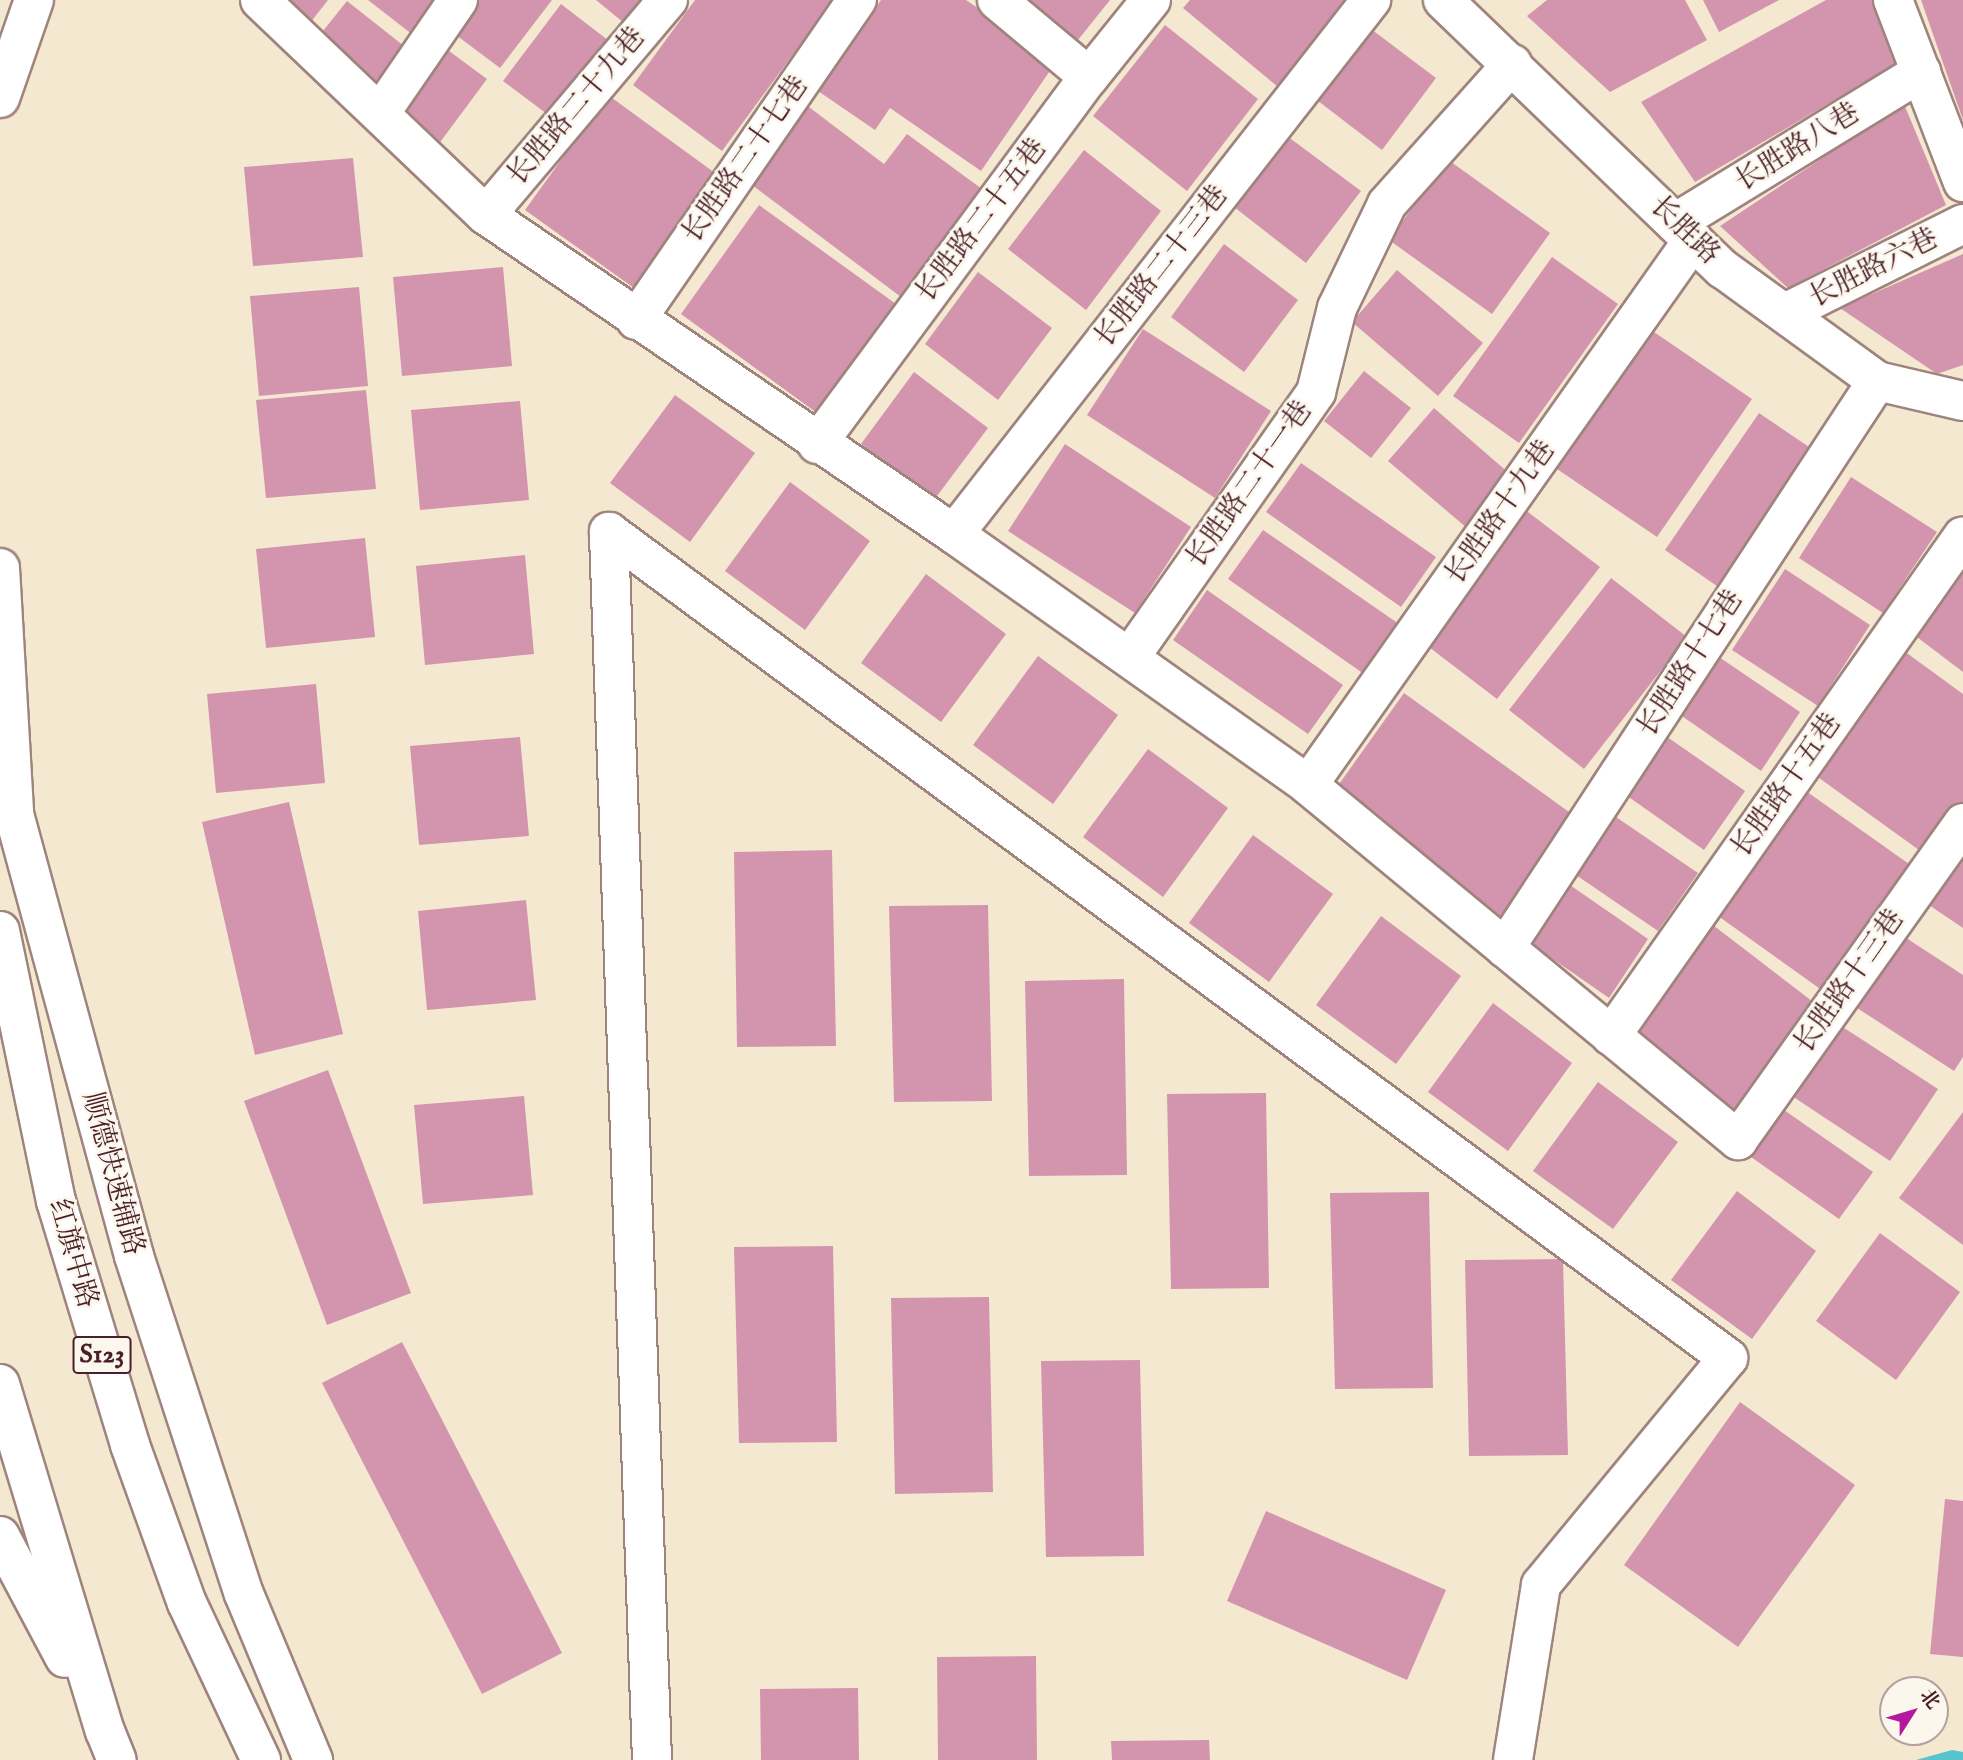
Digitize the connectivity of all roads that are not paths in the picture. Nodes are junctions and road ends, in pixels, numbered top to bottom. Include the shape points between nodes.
1 (34, 0) edge
2 (260, 0) edge
3 (458, 0) edge
4 (668, 0) edge
5 (857, 0) edge
6 (997, 0) edge
7 (1151, 0) edge
8 (1371, 0) edge
9 (1893, 0) edge
10 (1465, 6) edge
11 (1512, 64) junction
12 (1921, 72) junction
13 (1089, 77) junction
14 (0, 98) edge
15 (381, 112) junction
16 (1963, 182) edge
17 (486, 215) junction
18 (1963, 224) edge
19 (1684, 232) junction
20 (1785, 313) junction
21 (636, 320) junction
22 (1877, 381) junction
23 (1956, 394) edge
24 (817, 444) junction
25 (954, 534) junction
26 (1963, 536) edge
27 (0, 568) edge
28 (1130, 657) junction
29 (1308, 785) junction
30 (1963, 823) edge
31 (0, 931) edge
32 (1505, 948) junction
33 (1611, 1036) junction
34 (0, 1384) edge
35 (0, 1536) edge
36 (111, 1745) edge
37 (261, 1760) edge
38 (313, 1760) edge
39 (652, 1760) edge
40 (1513, 1760) edge

1 - 14 main road
2 - 15 main road
3 - 15 main road
4 - 17 main road, 长胜路二十九巷
5 - 21 main road, 长胜路二十七巷
6 - 13 main road
7 - 13 main road, 长胜路二十五巷
8 - 25 main road, 长胜路二十三巷
9 - 12 main road
10 - 11 main road, 长胜路
11 - 19 main road, 长胜路
11 - 28 main road, 长胜路二十一巷 via 1387,204 1337,308 1316,392
12 - 16 main road
12 - 19 main road, 长胜路八巷
13 - 24 main road, 长胜路二十五巷
15 - 17 main road
17 - 21 main road
18 - 20 main road, 长胜路六巷
19 - 20 main road, 长胜路 via 1723,268
19 - 29 main road, 长胜路十九巷
20 - 22 main road, 长胜路
21 - 24 main road
22 - 23 main road, 长胜路
22 - 32 main road, 长胜路十七巷
24 - 25 main road
25 - 28 main road
26 - 33 main road, 长胜路十五巷
27 - 38 main road, 顺德快速辅路 via 14,814 134,1256 244,1594
28 - 29 main road
29 - 32 main road
30 - 33 main road, 长胜路十三巷 via 1738,1140
31 - 37 main road, 红旗中路 / S123 via 55,1201 130,1445 187,1603
32 - 33 main road
34 - 36 main road
35 - 36 main road
39 - 40 main road via 610,532 1728,1357 1541,1585

